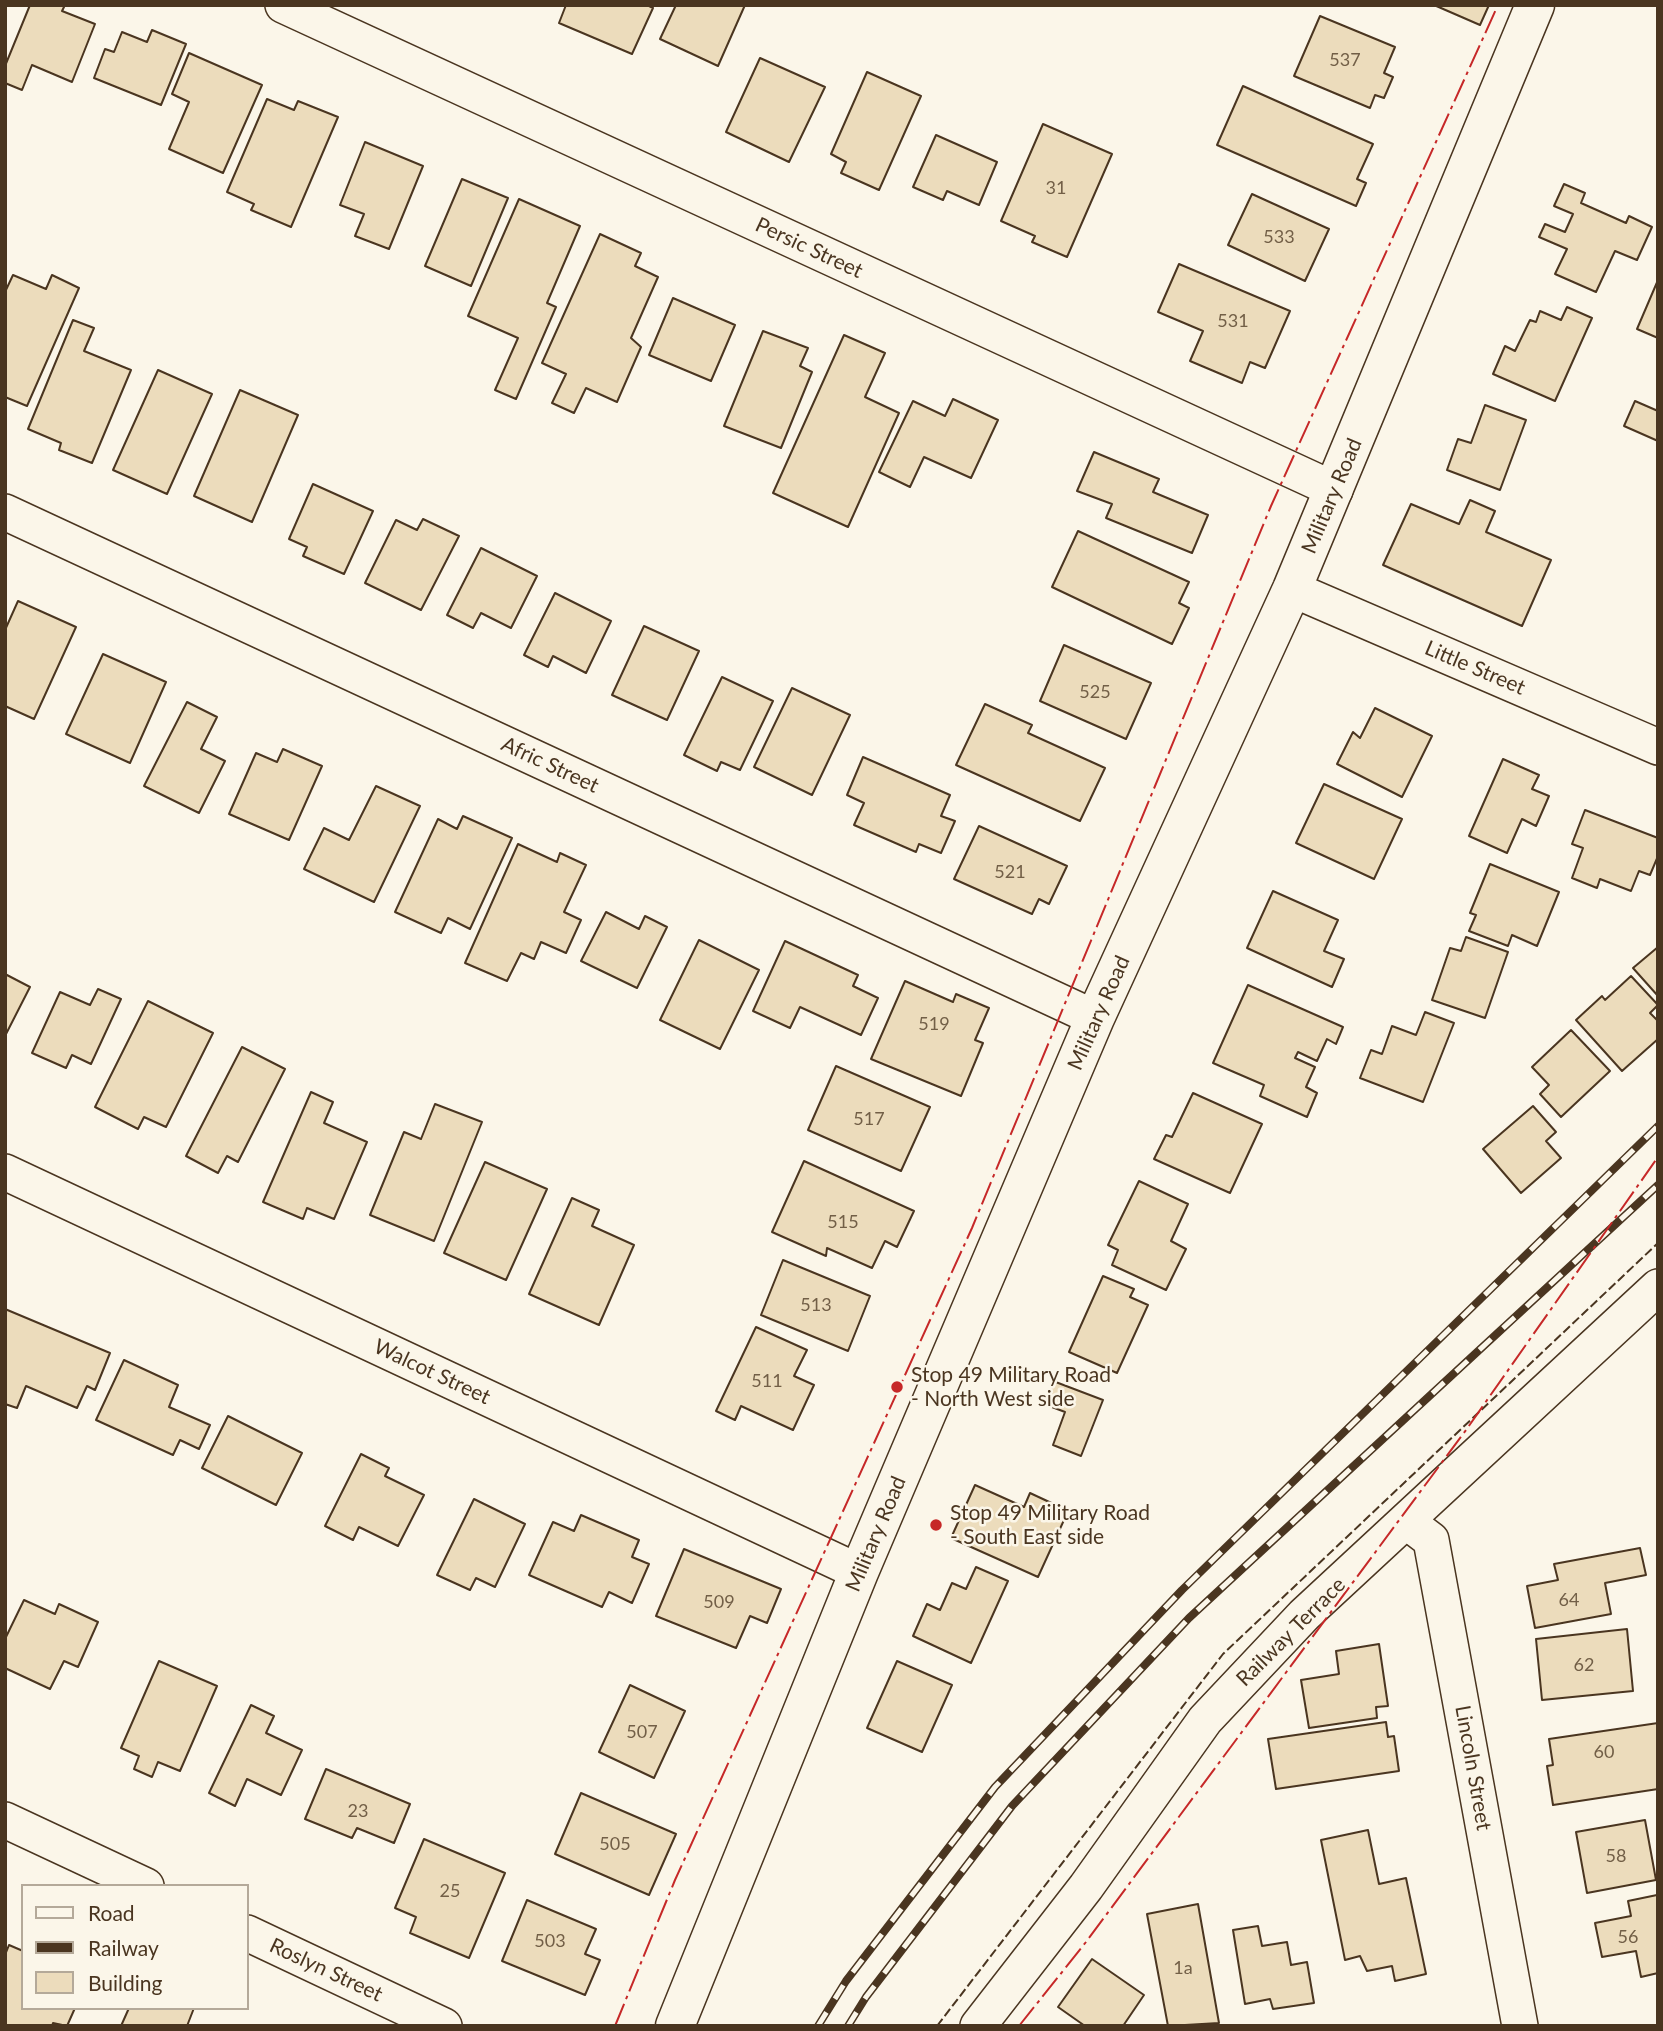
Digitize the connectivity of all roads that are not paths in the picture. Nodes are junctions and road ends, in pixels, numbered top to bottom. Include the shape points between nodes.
1 (283, 5) edge
2 (1535, 5) edge
3 (1335, 490) junction
4 (5, 512) edge
5 (1292, 589) junction
6 (1658, 747) edge
7 (1096, 1018) junction
8 (5, 1172) edge
9 (1658, 1287) edge
10 (1406, 1521) junction
11 (859, 1572) junction
12 (5, 1820) edge
13 (142, 1884) edge
14 (248, 1933) edge
15 (444, 2026) edge
16 (675, 2026) edge
17 (978, 2026) edge
18 (1520, 2026) edge

1 - 3 street, Persic Street
2 - 3 main road, Military Road
3 - 5 main road, Military Road
4 - 7 street, Afric Street
5 - 6 street, Little Street
5 - 7 main road, Military Road
7 - 11 main road, Military Road
8 - 11 street, Walcot Street
9 - 10 street, Railway Terrace
10 - 17 street, Railway Terrace via 1304,1615 1205,1720 1086,1887
10 - 18 street, Lincoln Street via 1431,1540
11 - 16 main road, Military Road
12 - 13 street
14 - 15 street, Roslyn Street

